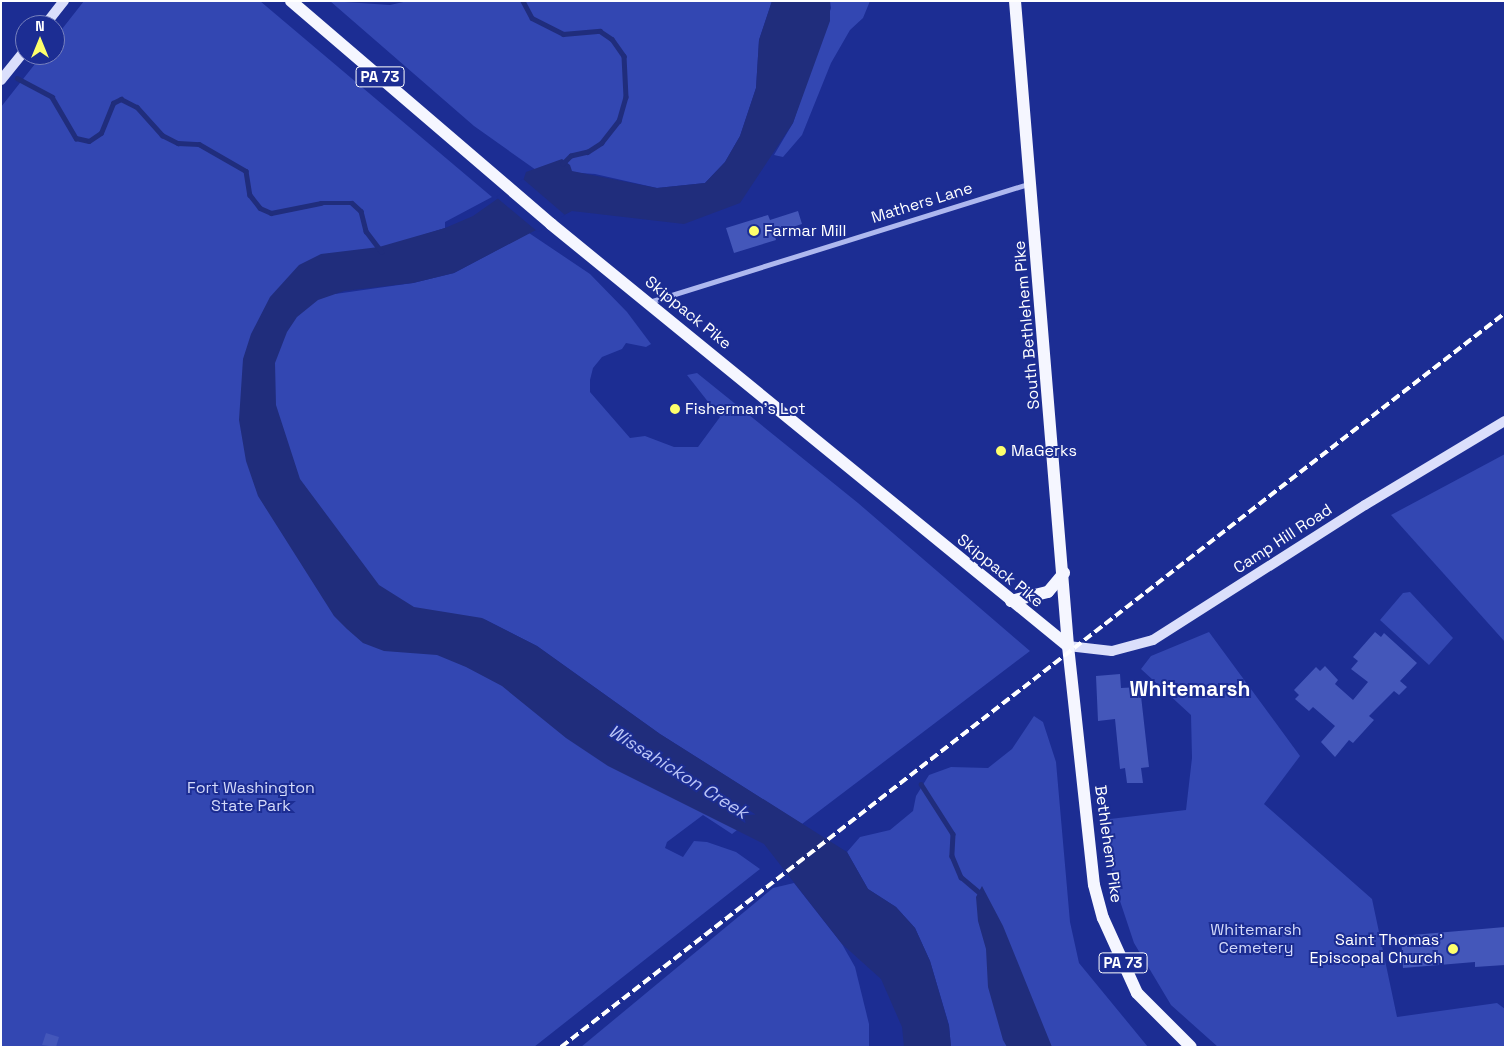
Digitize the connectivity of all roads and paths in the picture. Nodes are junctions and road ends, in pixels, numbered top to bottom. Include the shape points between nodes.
1 (64, 1) edge
2 (291, 1) edge
3 (1015, 1) edge
4 (53, 15) edge
5 (15, 62) edge
6 (1, 80) edge
7 (1032, 182) junction
8 (649, 302) junction
9 (1505, 422) edge
10 (1064, 573) junction
11 (1011, 601) junction
12 (1068, 646) junction
13 (1191, 1047) edge

1 - 4 street
2 - 8 main road, Skippack Pike / PA 73 via 551,224
3 - 7 main road, South Bethlehem Pike
5 - 6 street
7 - 8 street, Mathers Lane
7 - 10 main road, South Bethlehem Pike
8 - 11 main road, Skippack Pike / PA 73
9 - 12 street, Camp Hill Road via 1365,505 1153,640 1112,652
10 - 11 main road via 1048,592
10 - 12 main road, South Bethlehem Pike
11 - 12 main road, Skippack Pike / PA 73
12 - 13 main road, Bethlehem Pike / PA 73 via 1088,844 1103,918 1137,993

